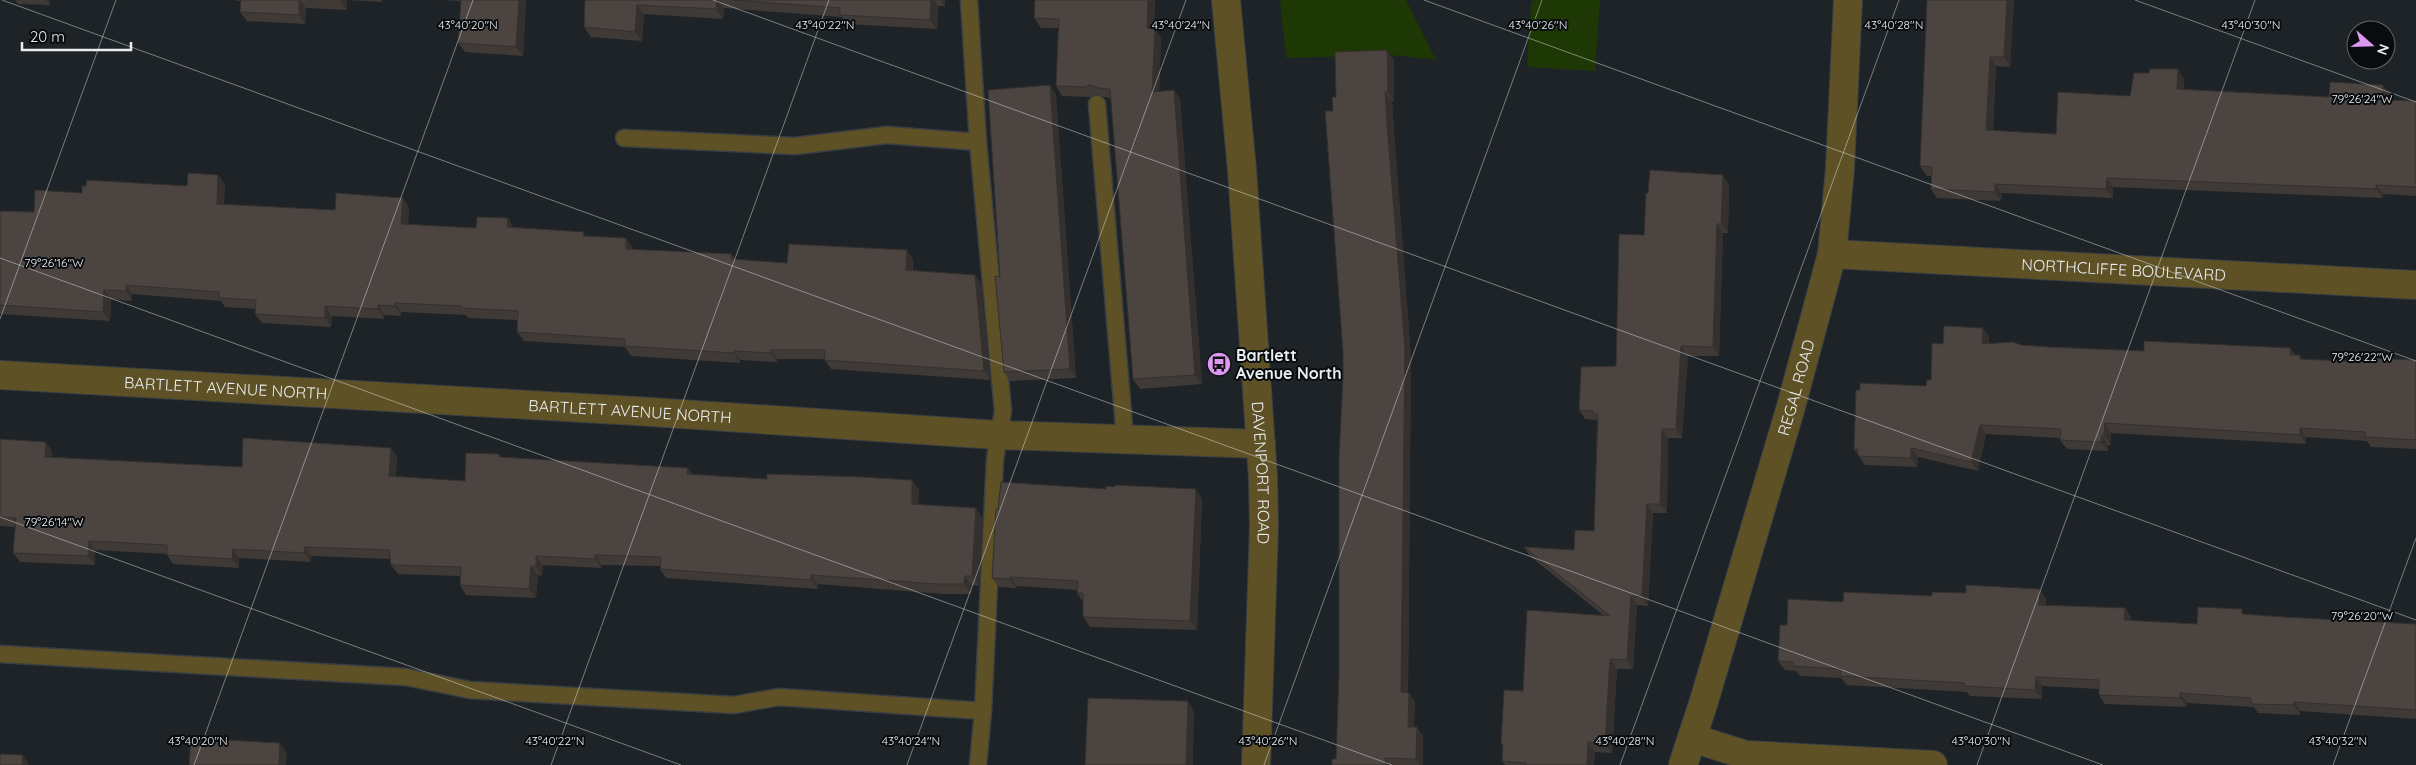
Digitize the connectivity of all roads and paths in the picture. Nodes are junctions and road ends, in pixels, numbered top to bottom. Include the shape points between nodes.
1 (969, 0) edge
2 (1226, 0) edge
3 (1848, 0) edge
4 (1097, 104) edge
5 (624, 138) dead end
6 (978, 142) junction
7 (1832, 254) junction
8 (2416, 285) edge
9 (0, 376) edge
10 (998, 435) junction
11 (1125, 438) junction
12 (1261, 444) junction
13 (0, 654) edge
14 (983, 711) junction
15 (1692, 738) junction
16 (978, 765) edge
17 (1256, 765) edge
18 (1683, 765) edge
19 (1933, 765) edge

1 - 6 lane
2 - 12 street, DAVENPORT ROAD via 1242,170
3 - 7 street, REGAL ROAD via 1840,168
4 - 11 lane
5 - 6 lane via 795,146 887,135
6 - 10 lane via 1003,411
7 - 8 street, NORTHCLIFFE BOULEVARD
7 - 15 street, REGAL ROAD via 1790,410
9 - 10 street, BARTLETT AVENUE NORTH via 636,411
10 - 11 street, BARTLETT AVENUE NORTH
10 - 14 lane
11 - 12 street, BARTLETT AVENUE NORTH
12 - 17 street, DAVENPORT ROAD via 1264,526
13 - 14 lane via 406,677 470,690 734,705 779,697
14 - 16 lane
15 - 18 street, REGAL ROAD
15 - 19 street via 1746,755

